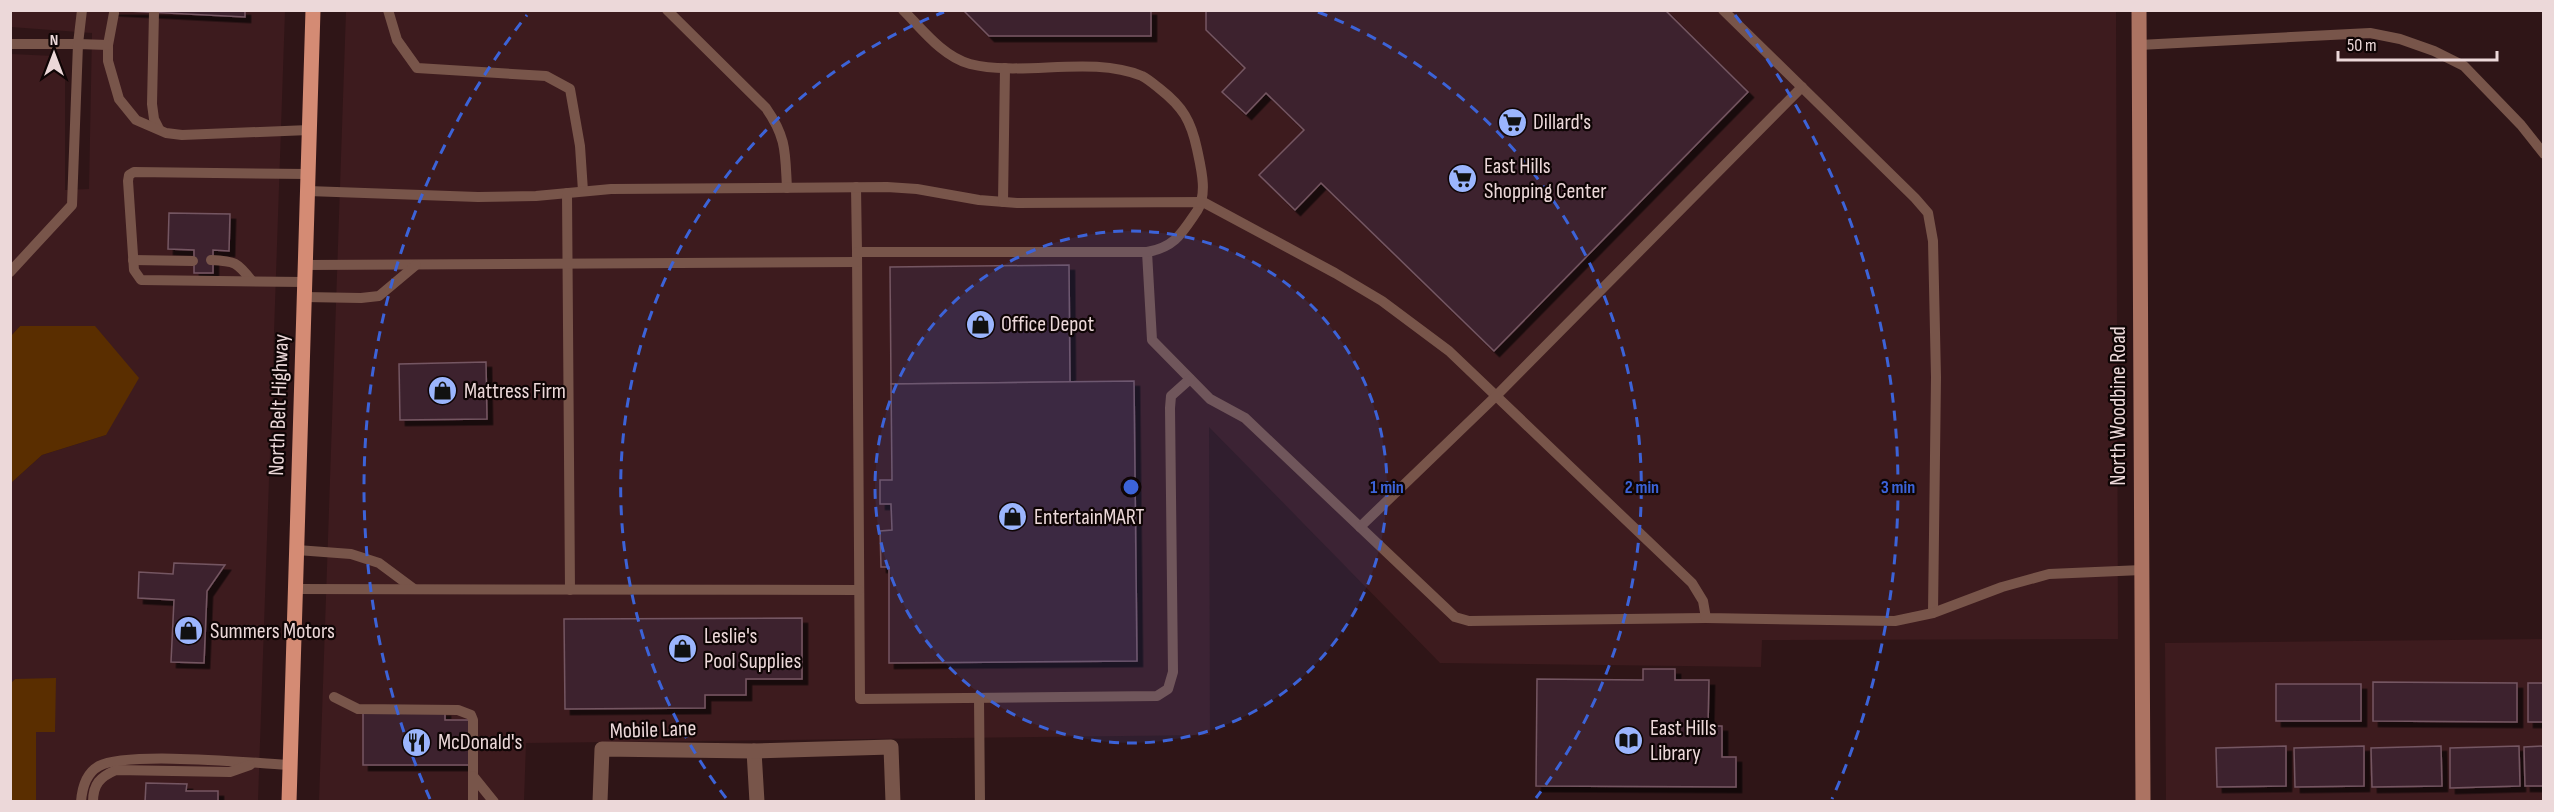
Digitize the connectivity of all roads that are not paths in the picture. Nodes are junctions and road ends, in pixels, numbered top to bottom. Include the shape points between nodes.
1 (82, 10) edge
2 (313, 10) edge
3 (388, 10) edge
4 (667, 10) edge
5 (903, 10) edge
6 (1723, 10) edge
7 (2139, 10) edge
8 (154, 12) edge
9 (114, 13) dead end
10 (10, 44) edge
11 (78, 44) junction
12 (108, 45) junction
13 (2139, 45) junction
14 (1005, 68) junction
15 (1802, 87) junction
16 (159, 129) junction
17 (309, 130) junction
18 (2544, 154) edge
19 (308, 174) junction
20 (787, 188) junction
21 (856, 188) junction
22 (308, 191) junction
23 (584, 191) junction
24 (567, 193) junction
25 (1003, 202) junction
26 (1203, 202) junction
27 (1147, 252) junction
28 (857, 257) junction
29 (133, 260) junction
30 (211, 260) dead end
31 (193, 261) dead end
32 (568, 264) junction
33 (305, 265) junction
34 (416, 266) junction
35 (10, 272) edge
36 (252, 281) junction
37 (305, 290) junction
38 (1190, 379) junction
39 (1496, 396) junction
40 (1360, 527) junction
41 (297, 550) junction
42 (2142, 570) junction
43 (295, 589) junction
44 (414, 589) junction
45 (570, 590) junction
46 (859, 590) junction
47 (1933, 614) junction
48 (1706, 618) junction
49 (334, 697) dead end
50 (979, 699) junction
51 (754, 751) junction
52 (256, 763) junction
53 (290, 765) junction
54 (473, 776) junction
55 (81, 801) edge
56 (93, 801) edge
57 (289, 801) edge
58 (472, 801) edge
59 (494, 801) edge
60 (600, 801) edge
61 (757, 801) edge
62 (893, 801) edge
63 (980, 801) edge
64 (2143, 801) edge

1 - 11 lane
2 - 17 main road, North Belt Highway
3 - 23 lane via 397,40 417,68 546,76 570,89
4 - 20 lane via 765,108 779,127
5 - 14 lane via 942,48 967,63
6 - 15 lane
7 - 13 main road, North Woodbine Road
8 - 16 lane via 152,104
9 - 12 lane
10 - 11 lane
11 - 12 lane
11 - 35 lane via 72,205
12 - 16 lane via 108,61 119,99 136,120
13 - 18 lane via 2370,33 2400,39 2464,66
13 - 42 main road, North Woodbine Road
14 - 25 lane
14 - 26 lane via 1116,69 1143,76 1188,117 1201,168
15 - 39 lane
15 - 47 lane via 1928,213 1933,241 1936,377
16 - 17 lane via 182,135
17 - 19 main road, North Belt Highway
19 - 22 main road, North Belt Highway
19 - 29 lane via 134,172 128,181
20 - 21 lane
20 - 23 lane
21 - 25 lane via 917,189
21 - 28 lane
22 - 24 lane via 478,197
22 - 33 main road, North Belt Highway
23 - 24 lane
24 - 32 lane
25 - 26 lane
26 - 27 lane via 1178,238 1163,250
26 - 39 lane via 1382,301 1449,351
27 - 28 lane
27 - 38 lane via 1152,340
28 - 32 lane
28 - 46 lane
29 - 31 lane
29 - 36 lane via 135,275 141,280
30 - 36 lane via 233,261
32 - 34 lane
32 - 45 lane
33 - 34 lane
33 - 37 main road, North Belt Highway
34 - 37 lane via 379,296 361,298
36 - 37 lane
37 - 41 main road, North Belt Highway
38 - 40 lane via 1210,399 1245,418
38 - 50 lane via 1171,396 1170,408 1173,672 1168,689 1157,696
39 - 40 lane
39 - 48 lane via 1692,583 1703,601
40 - 48 lane via 1455,617 1469,621
41 - 43 main road, North Belt Highway
41 - 44 lane via 351,554 379,563
42 - 47 lane via 2049,574 2002,587
42 - 64 main road, North Woodbine Road
43 - 44 lane
43 - 53 main road, North Belt Highway
44 - 45 lane
45 - 46 lane
46 - 50 lane via 860,699
47 - 48 lane via 1895,621
49 - 54 lane via 358,709 446,709 471,715
50 - 63 lane
51 - 60 street, Mobile Lane via 602,749
51 - 61 street
51 - 62 street, Mobile Lane via 891,747
52 - 53 lane
52 - 55 lane via 114,761 89,774
52 - 56 lane via 230,772 116,770 101,777 93,791
53 - 57 main road, North Belt Highway
54 - 58 lane
54 - 59 lane

